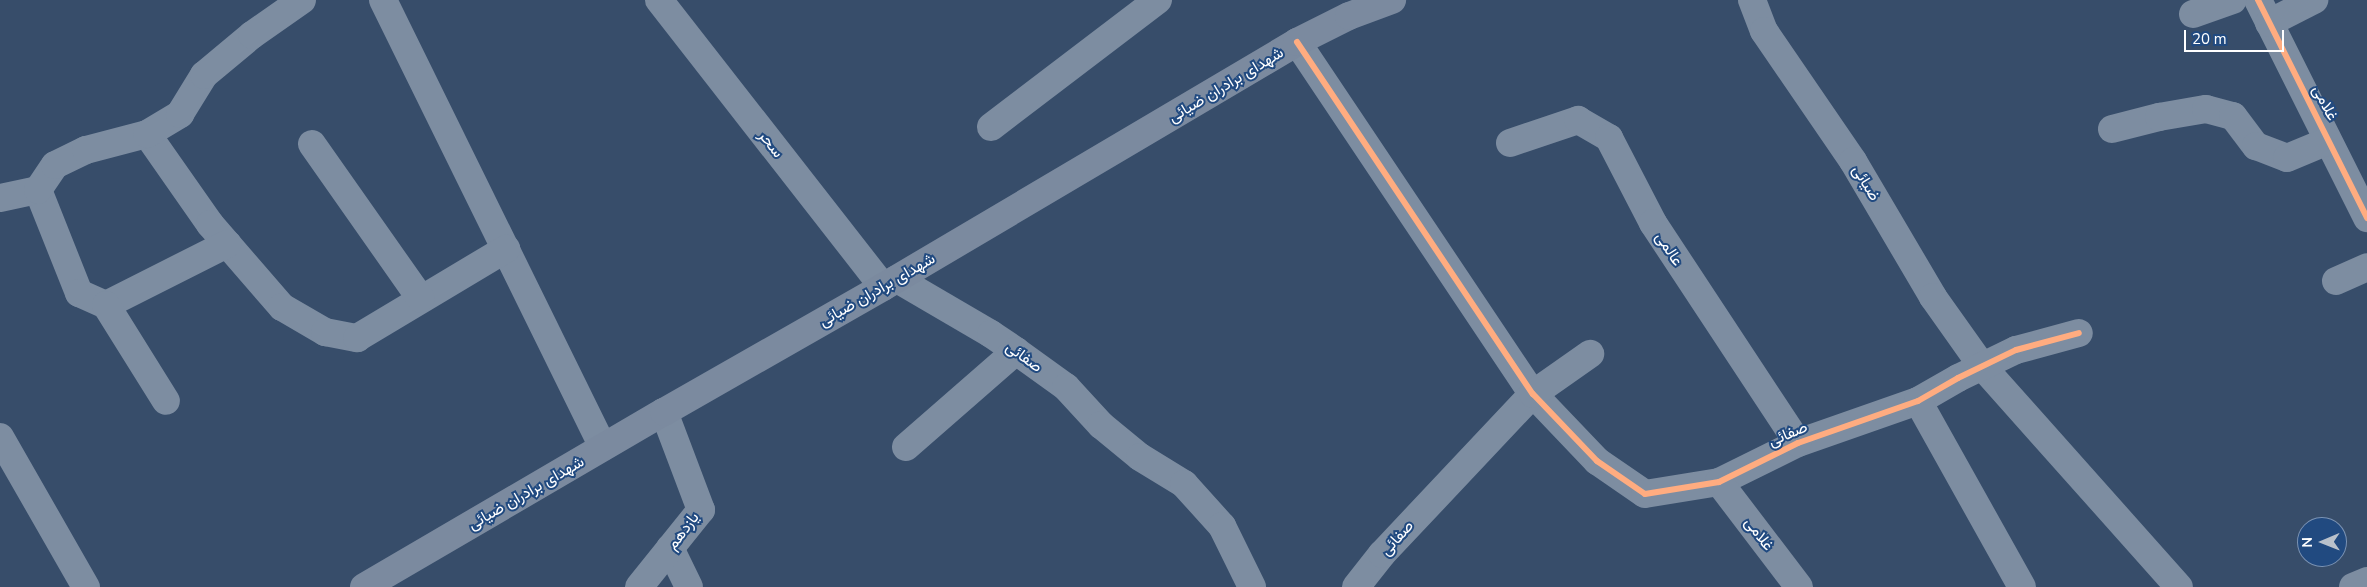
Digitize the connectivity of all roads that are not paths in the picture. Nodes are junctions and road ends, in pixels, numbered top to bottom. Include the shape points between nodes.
1 (302, 0) edge
2 (383, 0) edge
3 (659, 0) edge
4 (1158, 0) edge
5 (1752, 0) edge
6 (2233, 0) edge
7 (2314, 0) edge
8 (1383, 2) edge
9 (2263, 12) edge
10 (2193, 14) dead end
11 (1297, 42) junction
12 (991, 127) dead end
13 (2112, 129) dead end
14 (147, 134) junction
15 (2328, 141) junction
16 (1510, 143) dead end
17 (312, 144) dead end
18 (38, 190) junction
19 (0, 198) edge
20 (2367, 218) edge
21 (227, 244) junction
22 (506, 249) junction
23 (2367, 267) edge
24 (2336, 281) dead end
25 (890, 283) junction
26 (421, 299) junction
27 (106, 305) junction
28 (2078, 332) dead end
29 (1016, 351) junction
30 (1590, 354) dead end
31 (1982, 366) junction
32 (1532, 394) junction
33 (166, 401) dead end
34 (1918, 401) junction
35 (664, 412) junction
36 (0, 437) edge
37 (1798, 443) junction
38 (603, 447) junction
39 (906, 447) dead end
40 (1719, 482) junction
41 (670, 548) junction
42 (2367, 581) edge
43 (86, 587) edge
44 (364, 587) edge
45 (639, 587) edge
46 (689, 587) edge
47 (1252, 587) edge
48 (1356, 587) edge
49 (1799, 587) edge
50 (2022, 587) edge
51 (2179, 587) edge
52 (2353, 587) edge

1 - 14 street via 252,35 204,75 180,114
2 - 22 street
3 - 25 street, سحر
4 - 12 street
5 - 31 street, ضیائی via 1764,31 1853,161 1933,297
6 - 10 street
7 - 9 street
8 - 11 main road, شهدای برادران ضیائی
9 - 15 street, غلامی
11 - 25 main road, شهدای برادران ضیائی
11 - 32 street
13 - 15 street via 2206,109 2233,116 2256,146 2287,158
14 - 18 street via 86,150 55,165
14 - 21 street
15 - 20 street, غلامی
16 - 37 street, عالمی via 1578,120 1609,138 1653,223
17 - 26 street
18 - 19 street
18 - 27 street via 79,292
21 - 26 street via 282,307 325,332 357,338
21 - 27 street
22 - 26 street
22 - 38 street
23 - 24 street
25 - 29 street, صفائی via 991,334
25 - 35 main road, شهدای برادران ضیائی
27 - 33 street
28 - 31 street, صفائی via 2016,350
29 - 39 street
29 - 47 street, صفائی via 1066,387 1101,425 1140,457 1184,484 1222,526
30 - 32 street
31 - 34 street, صفائی
31 - 51 street, ضیائی
32 - 40 street, صفائی via 1597,461 1645,494
32 - 48 street, صفائی via 1389,547
34 - 37 street, صفائی
34 - 50 street
35 - 38 main road, شهدای برادران ضیائی
35 - 41 street, یازدهم via 701,510
36 - 43 street
37 - 40 street, صفائی
38 - 44 main road, شهدای برادران ضیائی
40 - 49 street, غلامی
41 - 45 street, یازدهم
41 - 46 street
42 - 52 street

